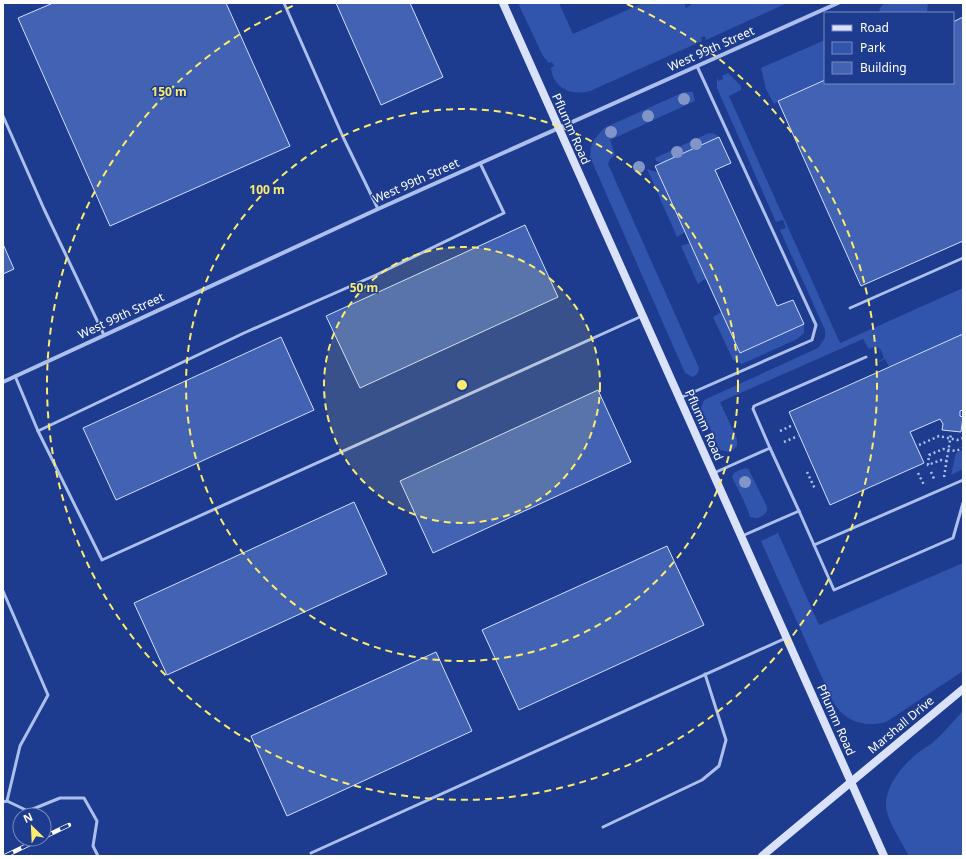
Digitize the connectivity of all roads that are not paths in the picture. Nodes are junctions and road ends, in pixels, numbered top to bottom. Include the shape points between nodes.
1 (284, 3) edge
2 (502, 3) edge
3 (838, 3) edge
4 (697, 66) junction
5 (3, 116) edge
6 (558, 128) junction
7 (480, 163) junction
8 (378, 209) junction
9 (963, 258) edge
10 (850, 308) dead end
11 (642, 316) junction
12 (104, 335) junction
13 (866, 356) dead end
14 (15, 376) junction
15 (3, 382) edge
16 (679, 398) junction
17 (38, 431) junction
18 (770, 448) junction
19 (712, 474) junction
20 (963, 480) edge
21 (963, 503) edge
22 (799, 512) junction
23 (741, 537) junction
24 (814, 544) junction
25 (3, 591) edge
26 (786, 638) junction
27 (705, 674) junction
28 (963, 689) edge
29 (851, 782) junction
30 (5, 801) edge
31 (603, 827) dead end
32 (311, 853) dead end
33 (98, 856) edge
34 (762, 856) edge
35 (884, 856) edge

1 - 8 lane via 342,137
2 - 6 main road, Pflumm Road
3 - 4 street, West 99th Street
4 - 6 street, West 99th Street
4 - 16 lane via 816,325 812,340
5 - 12 lane
6 - 7 street, West 99th Street
6 - 11 main road, Pflumm Road
7 - 8 street, West 99th Street
7 - 17 lane via 504,213
8 - 12 street, West 99th Street
9 - 10 lane
11 - 16 main road, Pflumm Road
11 - 17 lane via 102,560
12 - 14 street, West 99th Street
13 - 18 lane via 754,406 753,410
14 - 15 street, West 99th Street
14 - 17 lane
16 - 19 main road, Pflumm Road
18 - 19 lane
18 - 22 lane
19 - 23 main road, Pflumm Road
20 - 24 lane
21 - 24 lane via 953,538 834,590
22 - 23 lane
22 - 24 lane
23 - 26 main road, Pflumm Road
25 - 30 lane via 48,695 20,746
26 - 27 lane
26 - 29 main road, Pflumm Road
27 - 31 lane via 726,740 720,766 702,780
27 - 32 lane
28 - 29 main road, Marshall Drive
29 - 34 main road, Marshall Drive
29 - 35 main road, Pflumm Road
30 - 33 lane via 28,811 60,798 84,798 97,821 94,846

